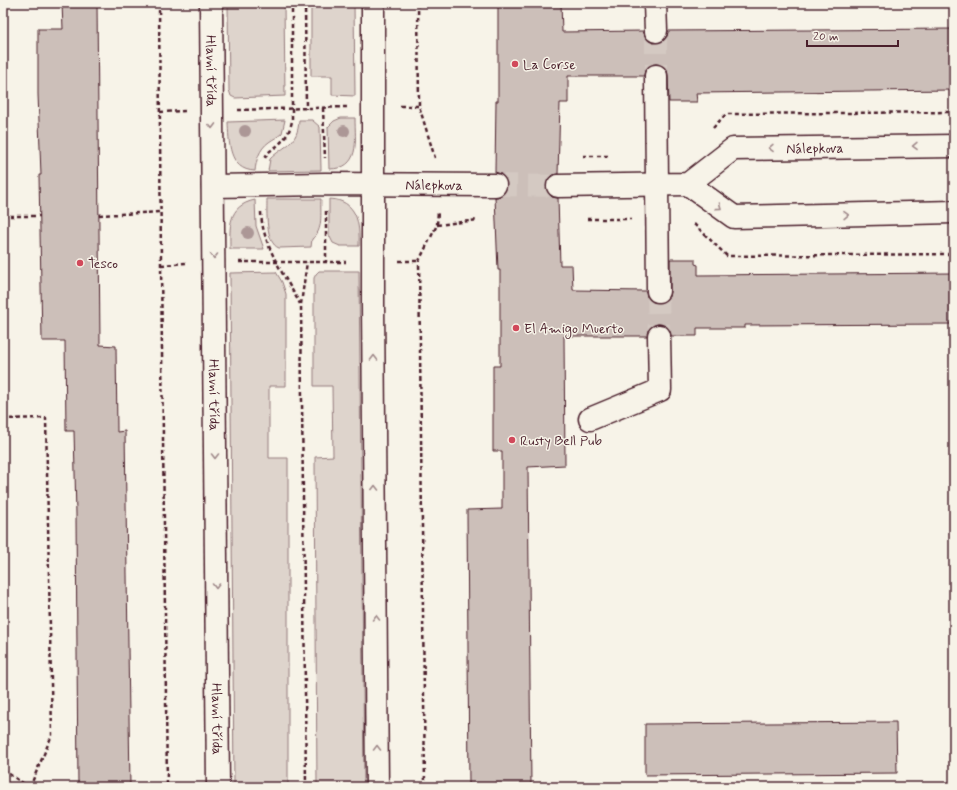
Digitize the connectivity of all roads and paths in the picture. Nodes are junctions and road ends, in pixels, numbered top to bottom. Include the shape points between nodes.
1 (159, 3) edge
2 (211, 3) edge
3 (305, 3) edge
4 (373, 3) edge
5 (418, 3) edge
6 (655, 3) edge
7 (656, 31) tunnel mouth
8 (656, 76) tunnel mouth
9 (374, 106) junction
10 (419, 106) junction
11 (306, 109) junction
12 (212, 110) junction
13 (160, 112) junction
14 (954, 146) edge
15 (374, 184) junction
16 (658, 184) junction
17 (688, 184) junction
18 (439, 185) junction
19 (495, 185) tunnel mouth
20 (213, 186) junction
21 (558, 186) tunnel mouth
22 (161, 212) junction
23 (954, 212) edge
24 (99, 215) dead end
25 (3, 216) edge
26 (40, 216) dead end
27 (478, 220) dead end
28 (437, 225) junction
29 (419, 261) junction
30 (214, 262) junction
31 (307, 262) junction
32 (374, 262) junction
33 (161, 265) junction
34 (658, 291) tunnel mouth
35 (659, 336) tunnel mouth
36 (3, 419) edge
37 (590, 419) dead end
38 (3, 770) edge
39 (29, 787) edge
40 (167, 787) edge
41 (218, 787) edge
42 (306, 787) edge
43 (377, 787) edge
44 (425, 787) edge

1 - 13 path
2 - 12 street, Hlavní třída
3 - 11 path
4 - 9 street
5 - 10 path
6 - 7 street
8 - 16 street
9 - 10 path
9 - 11 path
9 - 15 street
10 - 18 path via 435,159
11 - 12 path
12 - 13 path
12 -> 20 street, Hlavní třída
13 - 22 path
14 -> 17 street, Nálepkova via 733,149
15 - 18 street, Nálepkova
15 - 20 street, Nálepkova
15 - 32 street
16 - 17 street
16 - 21 street
16 - 34 street
17 -> 23 street via 734,217
18 - 19 street, Nálepkova
18 - 28 path
20 -> 30 street, Hlavní třída
22 - 24 path
22 - 33 path
25 - 26 path
27 - 28 path
28 - 29 path
29 - 32 path
29 - 44 path
30 - 31 path
30 - 33 path
30 -> 41 street, Hlavní třída
31 - 32 path
31 - 42 path via 301,304
43 -> 32 street
33 - 40 path
35 - 37 street via 660,390
36 - 39 path via 46,418 52,735
38 - 39 path

